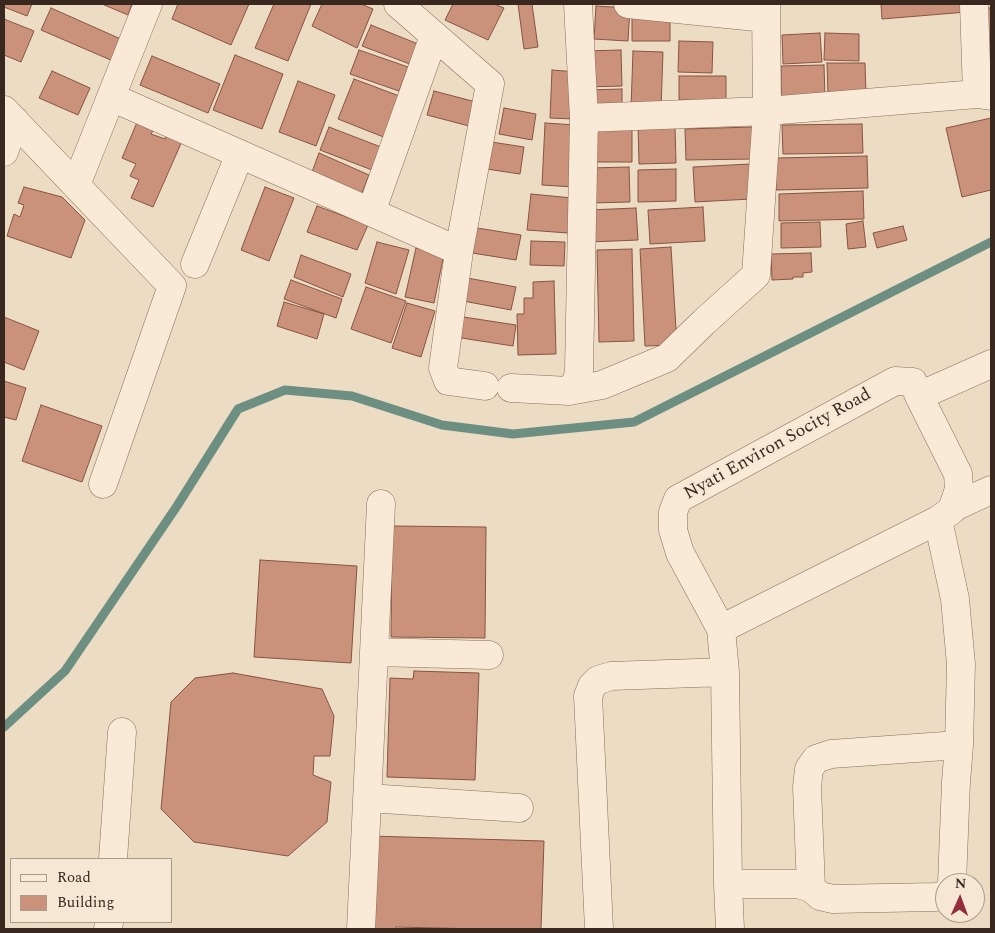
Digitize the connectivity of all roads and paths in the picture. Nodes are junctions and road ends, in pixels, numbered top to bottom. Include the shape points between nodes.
1 (148, 4) edge
2 (398, 4) edge
3 (578, 4) edge
4 (628, 4) edge
5 (974, 4) edge
6 (766, 11) edge
7 (434, 36) junction
8 (984, 95) edge
9 (111, 97) junction
10 (767, 111) junction
11 (9, 116) edge
12 (584, 118) junction
13 (4, 152) edge
14 (240, 154) junction
15 (76, 185) junction
16 (371, 212) junction
17 (458, 251) junction
18 (195, 264) dead end
19 (991, 364) edge
20 (569, 391) junction
21 (919, 396) junction
22 (102, 484) dead end
23 (991, 490) edge
24 (381, 504) dead end
25 (945, 514) junction
26 (721, 629) junction
27 (374, 652) junction
28 (489, 655) dead end
29 (725, 672) junction
30 (122, 732) dead end
31 (959, 745) junction
32 (368, 798) junction
33 (519, 808) dead end
34 (113, 858) edge
35 (952, 873) edge
36 (728, 884) junction
37 (811, 888) junction
38 (935, 896) edge
39 (361, 929) edge
40 (599, 929) edge
41 (730, 929) edge

1 - 9 street
2 - 7 street
3 - 12 street
4 - 6 street
5 - 8 street
6 - 10 street
7 - 16 street
7 - 17 street via 490,84
8 - 10 street
9 - 14 street
9 - 15 street
10 - 12 street
10 - 20 street via 756,275 667,358 602,385
11 - 13 street
11 - 15 street
12 - 20 street via 580,370
14 - 16 street
14 - 18 street
15 - 22 street via 172,286
16 - 17 street
17 - 20 street via 443,368 448,380
19 - 21 street
21 - 25 street, Nyati Environ Socity Road via 958,474 959,489
21 - 26 street, Nyati Environ Socity Road via 914,382 895,381 678,499 673,512 673,530 680,553
23 - 25 street
24 - 27 street
25 - 26 street
25 - 31 street, Nyati Environ Socity Road via 960,645
26 - 29 street, Nyati Environ Socity Road
27 - 28 street
27 - 32 street
29 - 36 street, Nyati Environ Socity Road
29 - 40 street via 611,676 598,680 592,686 588,696
30 - 34 street
31 - 35 street, Nyati Environ Socity Road
31 - 37 street via 831,754 816,759 809,769 806,787
32 - 33 street
32 - 39 street
36 - 37 street via 798,884
36 - 41 street, Nyati Environ Socity Road
37 - 38 street via 820,896 833,899

